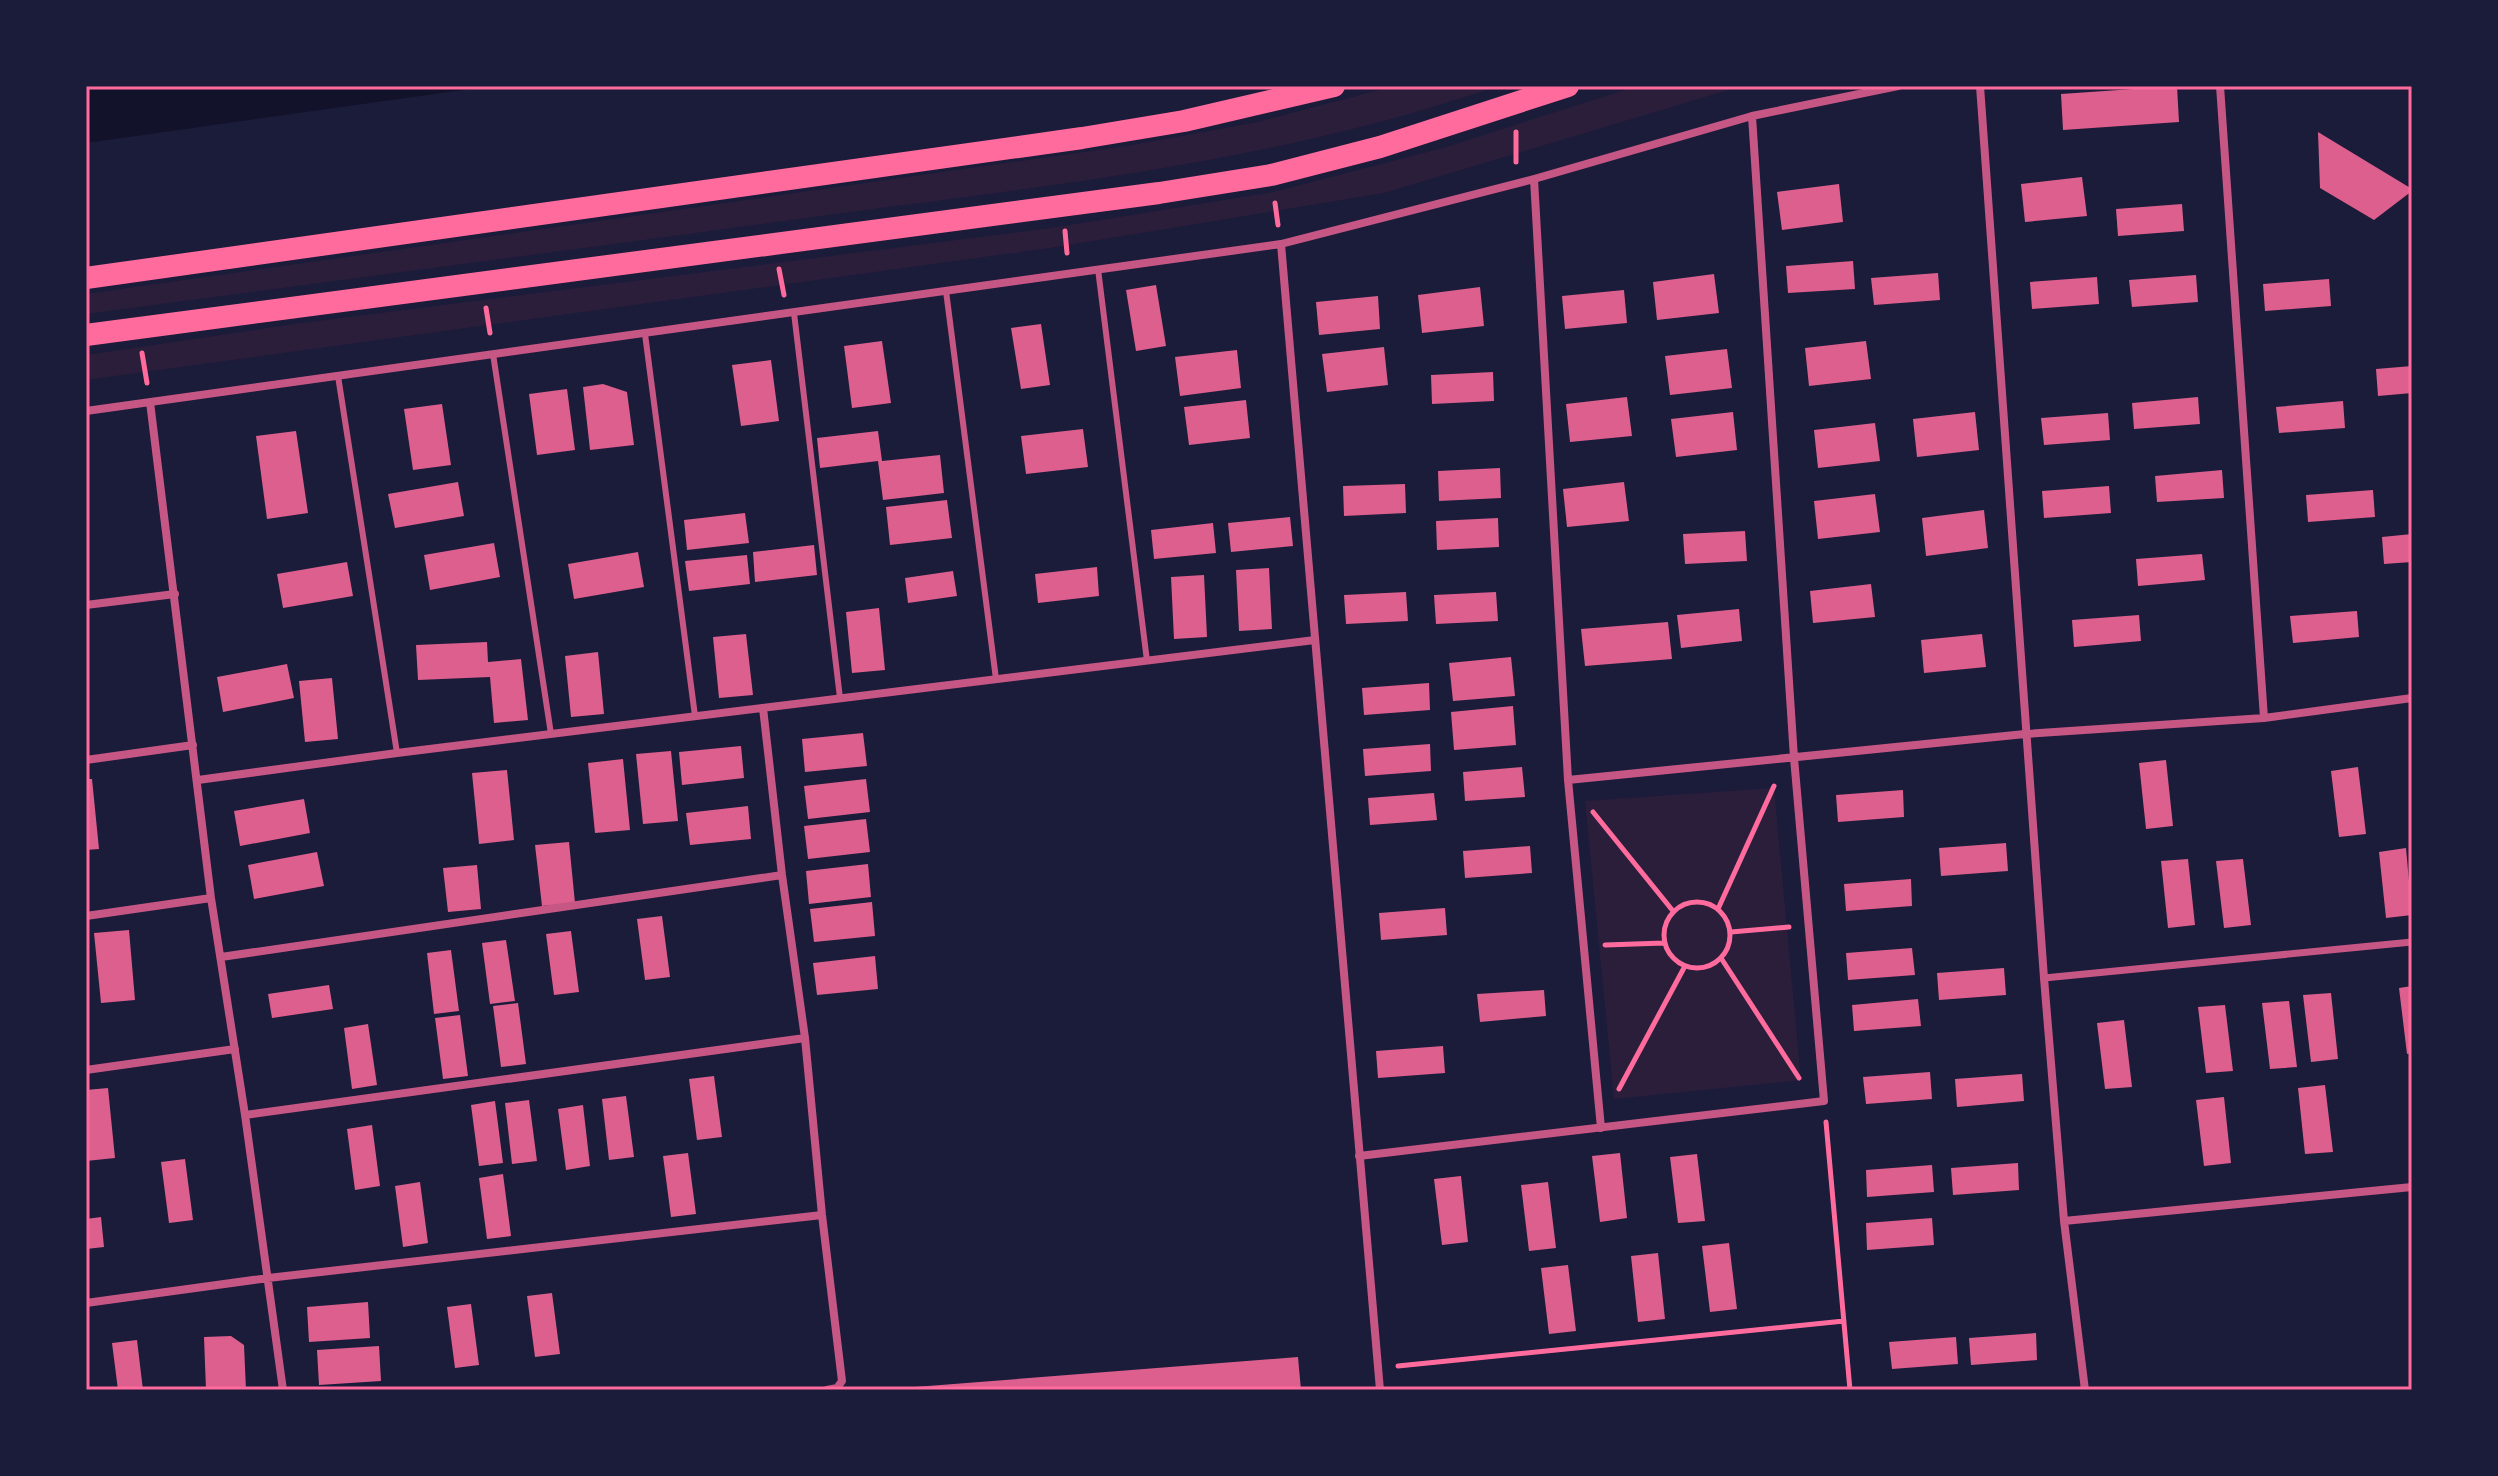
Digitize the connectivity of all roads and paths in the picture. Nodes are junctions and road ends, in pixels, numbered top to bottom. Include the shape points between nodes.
1 (1334, 86) edge
2 (1568, 86) edge
3 (1898, 86) edge
4 (1980, 86) edge
5 (2220, 86) edge
6 (1516, 104) junction
7 (1752, 116) junction
8 (1271, 175) junction
9 (1534, 179) junction
10 (1516, 183) junction
11 (1062, 206) junction
12 (1281, 244) junction
13 (774, 245) junction
14 (1098, 269) junction
15 (1068, 274) junction
16 (86, 278) edge
17 (482, 283) junction
18 (946, 291) junction
19 (790, 313) junction
20 (138, 328) junction
21 (645, 334) junction
22 (86, 335) edge
23 (493, 354) junction
24 (338, 376) junction
25 (150, 402) junction
26 (86, 411) edge
27 (175, 594) junction
28 (86, 605) edge
29 (1315, 640) junction
30 (1147, 661) junction
31 (996, 679) junction
32 (840, 698) junction
33 (2412, 698) edge
34 (763, 708) junction
35 (695, 716) junction
36 (2264, 718) junction
37 (551, 734) junction
38 (2025, 734) junction
39 (193, 745) junction
40 (397, 753) junction
41 (1794, 758) junction
42 (1783, 759) junction
43 (86, 760) edge
44 (198, 780) junction
45 (1568, 780) junction
46 (1589, 806) dead end
47 (782, 875) junction
48 (211, 898) junction
49 (1718, 909) junction
50 (1673, 911) junction
51 (86, 916) edge
52 (1808, 926) junction
53 (1731, 932) junction
54 (2412, 942) edge
55 (1664, 943) junction
56 (1584, 946) junction
57 (221, 957) junction
58 (1721, 958) junction
59 (1685, 966) junction
60 (2044, 978) junction
61 (805, 1038) junction
62 (235, 1049) junction
63 (86, 1070) edge
64 (1820, 1102) junction
65 (245, 1115) junction
66 (1601, 1128) junction
67 (1359, 1156) junction
68 (2412, 1187) edge
69 (822, 1215) junction
70 (2064, 1221) junction
71 (268, 1278) junction
72 (86, 1303) edge
73 (1844, 1321) junction
74 (1378, 1368) junction
75 (283, 1390) edge
76 (827, 1390) edge
77 (1380, 1390) edge
78 (1850, 1390) edge
79 (2085, 1390) edge

1 - 16 highway via 1082,138
2 - 6 highway
3 - 7 street
4 - 38 street
5 - 36 street
6 - 8 highway
6 - 10 path
7 - 9 street
7 - 41 street
8 - 11 highway
8 - 12 path
9 - 10 street
9 - 45 street
10 - 12 street
11 - 13 highway
11 - 15 path
12 - 14 street
12 - 29 street
13 - 17 highway
13 - 19 path
14 - 15 street
14 - 30 lane
15 - 18 street
17 - 20 highway
17 - 23 path
18 - 19 street
18 - 31 lane
19 - 21 street
19 - 32 lane
20 - 22 highway
20 - 25 path
21 - 23 street
21 - 35 lane
23 - 24 street
23 - 37 lane
24 - 25 street
24 - 40 lane
25 - 26 street
25 - 27 street
27 - 28 street
27 - 39 street
29 - 30 street
29 - 67 street
30 - 31 street
31 - 32 street
32 - 34 street
33 - 36 street
34 - 35 street
34 - 47 street
35 - 37 street
36 - 38 street
37 - 40 street
38 - 41 street
38 - 60 street
39 - 43 street
39 - 44 street
40 - 44 street
41 - 42 street
41 - 52 street
42 - 45 street
42 - 49 path
44 - 48 street
45 - 56 street
46 - 50 path
47 - 57 street
47 - 61 street
48 - 51 street
48 - 57 street
49 - 50 path via 1690,902
49 - 53 path
50 - 55 path
52 - 53 path
52 - 64 street
53 - 58 path
54 - 60 street
55 - 56 path
55 - 59 path via 1675,961
56 - 66 street
57 - 62 street
58 - 59 path via 1704,968
58 - 64 path
59 - 66 path
60 - 70 street
61 - 65 street
61 - 69 street
62 - 63 street
62 - 65 street
64 - 66 street
64 - 73 path
65 - 71 street
66 - 67 street
67 - 74 street
68 - 70 street
69 - 71 street
69 - 76 street via 842,1381
70 - 79 street
71 - 72 street
71 - 75 street
73 - 74 path
73 - 78 path
74 - 77 street

